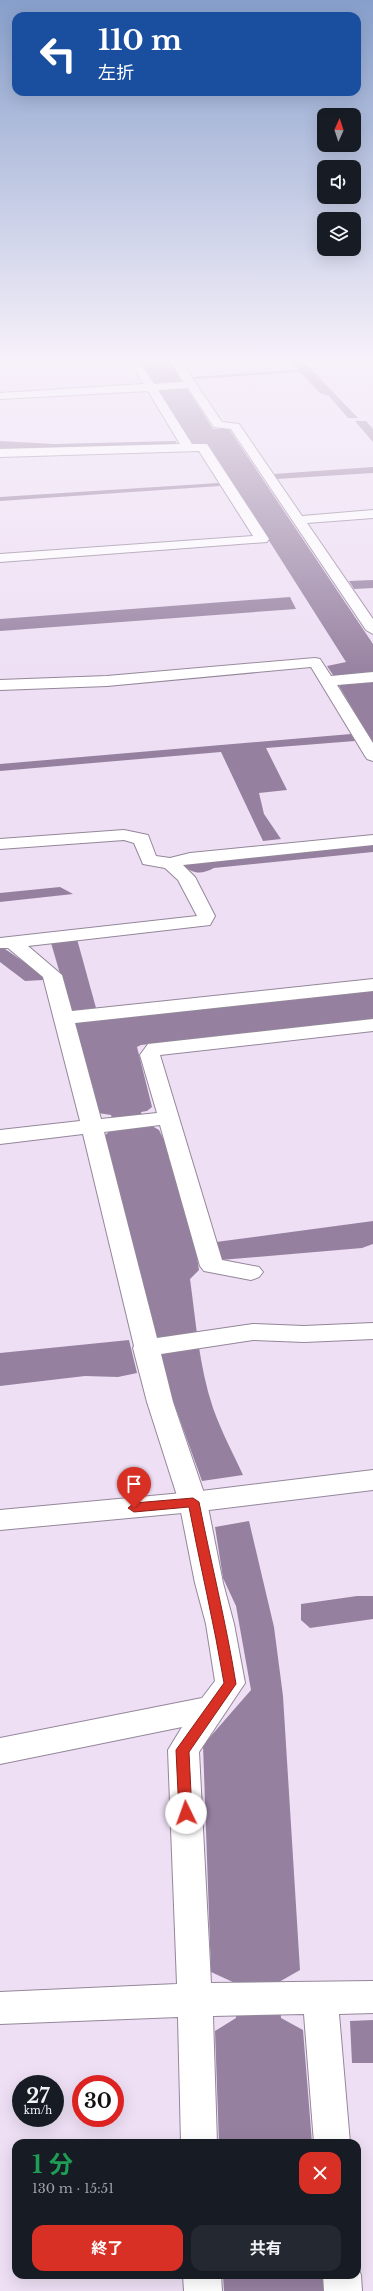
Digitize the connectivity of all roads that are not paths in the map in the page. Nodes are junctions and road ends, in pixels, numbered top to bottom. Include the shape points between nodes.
1 (214, 464) edge
2 (260, 464) edge
3 (373, 514) edge
4 (298, 520) junction
5 (0, 558) edge
6 (373, 630) edge
7 (370, 678) edge
8 (334, 680) junction
9 (0, 685) edge
10 (373, 756) edge
11 (373, 840) edge
12 (0, 844) edge
13 (170, 863) junction
14 (6, 943) edge
15 (373, 985) edge
16 (64, 1018) junction
17 (373, 1025) edge
18 (160, 1119) junction
19 (100, 1125) junction
20 (0, 1136) edge
21 (251, 1272) dead end
22 (373, 1331) edge
23 (152, 1347) junction
24 (373, 1480) edge
25 (193, 1502) junction
26 (0, 1520) edge
27 (211, 1709) junction
28 (0, 1750) edge
29 (373, 1997) edge
30 (320, 1998) junction
31 (194, 2000) junction
32 (0, 2008) edge
33 (199, 2139) edge
34 (332, 2139) edge
35 (202, 2279) edge
36 (342, 2279) edge
37 (203, 2291) edge
38 (344, 2291) edge

1 - 5 main road via 262,539
2 - 4 main road
3 - 4 main road
4 - 6 main road
7 - 8 main road
8 - 9 main road via 316,662 107,681
8 - 10 main road
11 - 13 main road via 190,858
12 - 13 main road via 124,835 142,839 149,860
13 - 14 main road via 186,877 206,916 203,920
14 - 16 main road via 52,975
15 - 16 main road
16 - 19 main road
17 - 18 main road via 155,1048 150,1055
18 - 19 main road
18 - 21 main road via 212,1266
19 - 20 main road
19 - 23 main road
22 - 23 main road via 304,1334 253,1332
23 - 25 main road via 160,1402
24 - 25 main road
25 - 26 main road
25 - 27 main road via 220,1624 230,1684
27 - 28 main road
27 - 31 main road via 183,1750
29 - 30 main road
30 - 31 main road
30 - 34 main road
31 - 32 main road
31 - 33 main road
35 - 37 main road
36 - 38 main road

